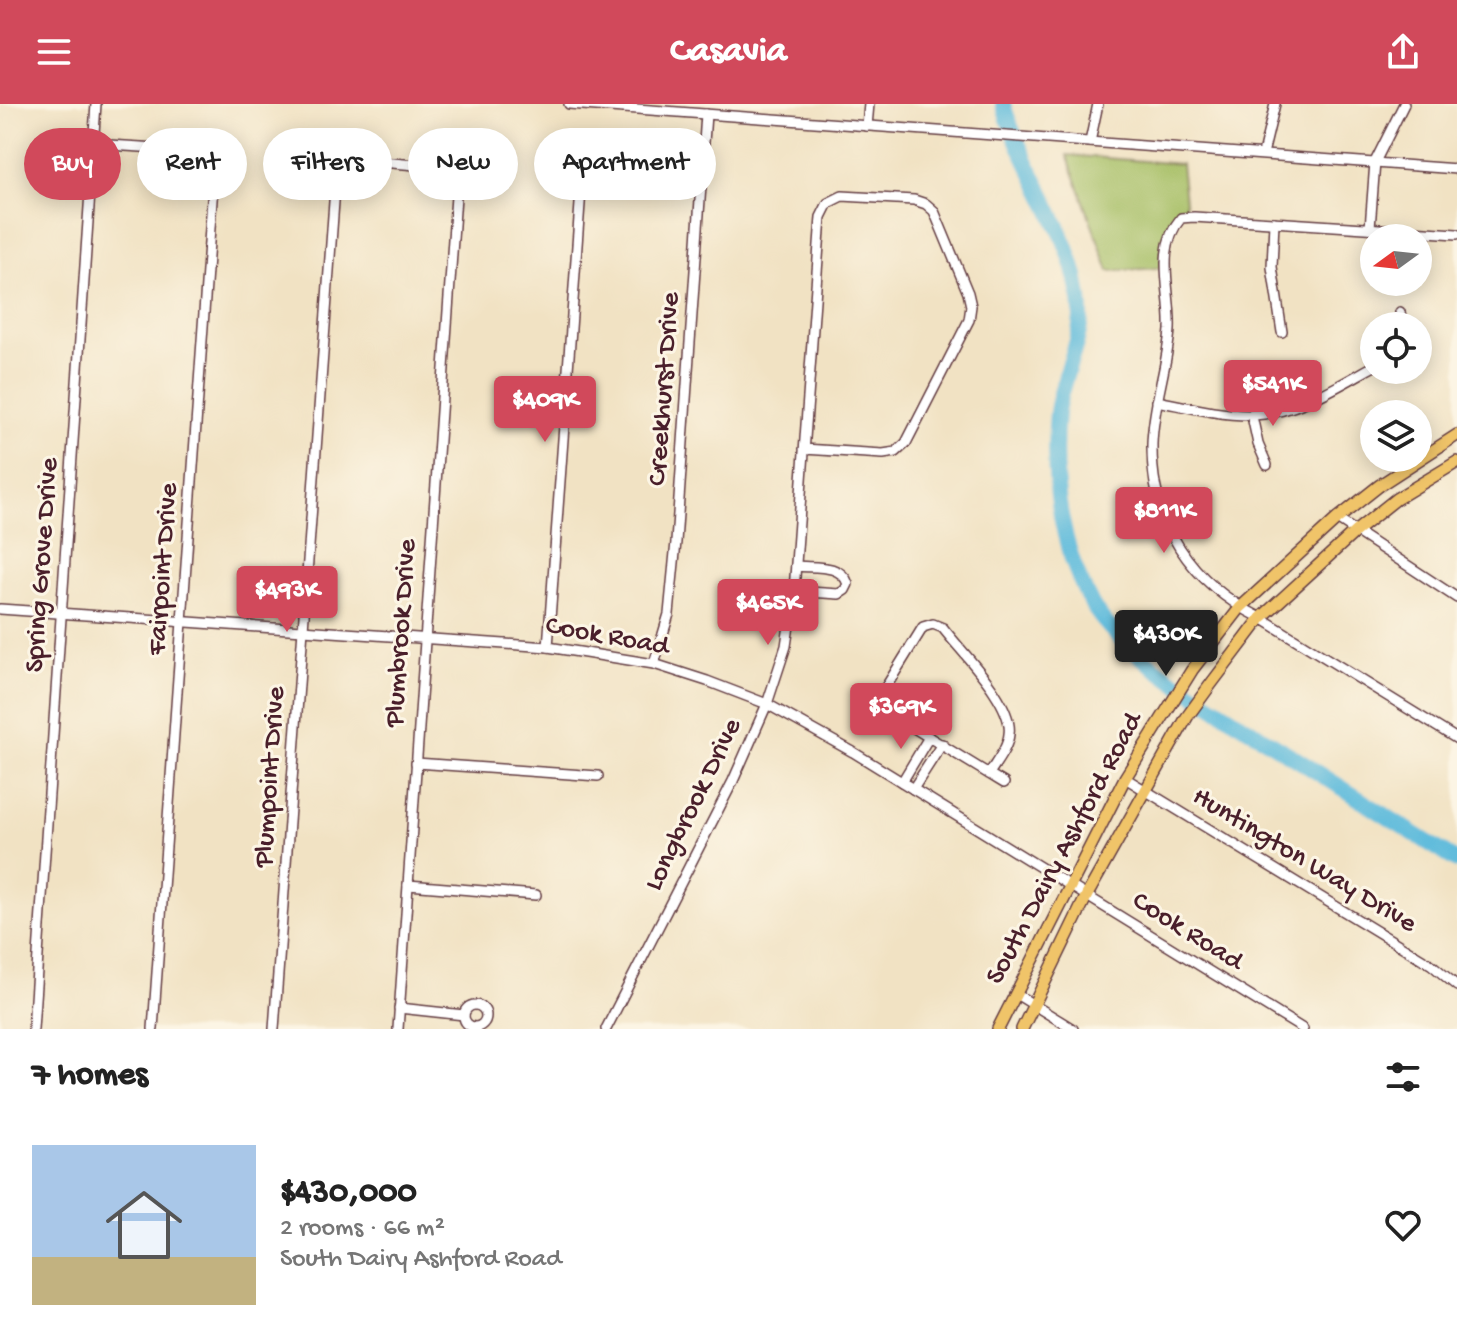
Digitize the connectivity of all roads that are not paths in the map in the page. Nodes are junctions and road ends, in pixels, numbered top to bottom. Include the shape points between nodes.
1 (96, 104) edge
2 (569, 104) edge
3 (759, 104) edge
4 (869, 104) edge
5 (1098, 104) edge
6 (1275, 104) edge
7 (1404, 104) edge
8 (647, 107) edge
9 (706, 114) junction
10 (758, 118) junction
11 (867, 126) junction
12 (94, 128) edge
13 (705, 128) edge
14 (1090, 142) junction
15 (121, 146) edge
16 (1263, 154) junction
17 (1375, 162) junction
18 (1457, 169) edge
19 (89, 200) edge
20 (580, 200) edge
21 (700, 200) edge
22 (1274, 222) junction
23 (1370, 224) edge
24 (1360, 227) edge
25 (1432, 232) edge
26 (1457, 234) edge
27 (453, 241) joint
28 (1282, 332) dead end
29 (1360, 373) edge
30 (1157, 401) junction
31 (1252, 416) junction
32 (1457, 436) edge
33 (804, 449) junction
34 (1457, 462) edge
35 (1267, 465) dead end
36 (1337, 519) junction
37 (1356, 531) junction
38 (796, 566) junction
39 (794, 591) junction
40 (1457, 598) edge
41 (1240, 608) junction
42 (0, 609) edge
43 (62, 614) junction
44 (1261, 618) junction
45 (182, 621) junction
46 (303, 632) junction
47 (423, 639) junction
48 (548, 647) junction
49 (654, 664) junction
50 (767, 704) junction
51 (929, 737) junction
52 (1457, 739) edge
53 (942, 744) junction
54 (416, 763) junction
55 (989, 774) junction
56 (598, 776) dead end
57 (1125, 778) junction
58 (902, 782) junction
59 (1004, 783) dead end
60 (913, 789) junction
61 (1145, 790) junction
62 (408, 885) junction
63 (1070, 885) junction
64 (536, 895) dead end
65 (1087, 895) junction
66 (1457, 986) edge
67 (1016, 994) junction
68 (1035, 1006) junction
69 (399, 1008) junction
70 (464, 1015) dead end
71 (33, 1029) edge
72 (153, 1029) edge
73 (274, 1029) edge
74 (398, 1029) edge
75 (606, 1029) edge
76 (998, 1029) edge
77 (1022, 1029) edge
78 (1073, 1029) edge
79 (1303, 1029) edge

1 - 12 street, Spring Grove Drive
2 - 8 street
3 - 10 street
4 - 11 street
5 - 14 street
6 - 16 street
7 - 17 street
8 - 9 street
9 - 10 street
9 - 13 street, Creekhurst Drive
10 - 11 street
11 - 14 street
14 - 16 street
15 - 45 street, Fairpoint Drive via 189,150 206,156 214,172
16 - 17 street
17 - 18 street
17 - 23 street
19 - 43 street, Spring Grove Drive
20 - 48 street
21 - 49 street, Creekhurst Drive via 669,614
22 - 24 street
22 - 28 street via 1272,267
22 - 30 street via 1194,217 1177,223 1166,250 1170,326
25 - 26 street
27 - 46 street, Plumpoint Drive via 456,196 451,176 440,167 356,160 340,171
27 - 47 street, Plumbrook Drive
29 - 31 street via 1296,406
30 - 31 street
30 - 41 street via 1154,477 1166,522 1189,564
31 - 35 street
32 - 36 main road, South Dairy Ashford Road
33 - 33 street, Longbrook Drive via 821,217 828,203 842,196 926,204 939,222 971,306 969,320 906,443 896,452
33 - 38 street, Longbrook Drive
34 - 37 main road, South Dairy Ashford Road
36 - 37 street
36 - 41 main road, South Dairy Ashford Road
37 - 40 street
37 - 44 main road, South Dairy Ashford Road
38 - 39 street, Longbrook Drive
38 - 39 street via 835,569 848,584 839,594
39 - 50 street, Longbrook Drive via 786,646
41 - 44 street
41 - 57 main road, South Dairy Ashford Road via 1168,705
42 - 43 street, Cook Road
43 - 45 street, Cook Road
43 - 71 street, Spring Grove Drive
44 - 52 street
44 - 61 main road, South Dairy Ashford Road via 1187,717
45 - 46 street, Cook Road
45 - 72 street, Fairpoint Drive
46 - 47 street, Cook Road
46 - 73 street, Plumpoint Drive
47 - 48 street, Cook Road
47 - 54 street, Plumbrook Drive
48 - 49 street, Cook Road
49 - 50 street, Cook Road
50 - 58 street, Cook Road
50 - 75 street, Longbrook Drive
51 - 53 street
51 - 55 street via 891,714 881,695 919,630 933,624 943,628 1007,713 1010,733
51 - 58 street
53 - 55 street
53 - 60 street
54 - 56 street
54 - 62 street, Plumbrook Drive
55 - 59 street
57 - 61 street, Huntington Way Drive
57 - 63 main road, South Dairy Ashford Road
58 - 60 street, Cook Road
60 - 63 street, Cook Road
61 - 65 main road, South Dairy Ashford Road
61 - 66 street, Huntington Way Drive via 1432,965
62 - 64 street
62 - 69 street, Plumbrook Drive
63 - 65 street, Cook Road
63 - 67 main road, South Dairy Ashford Road
65 - 68 main road, South Dairy Ashford Road
65 - 79 street, Cook Road
67 - 68 street
67 - 76 main road, South Dairy Ashford Road
68 - 77 main road, South Dairy Ashford Road
68 - 78 street
69 - 70 street
69 - 74 street, Plumbrook Drive

